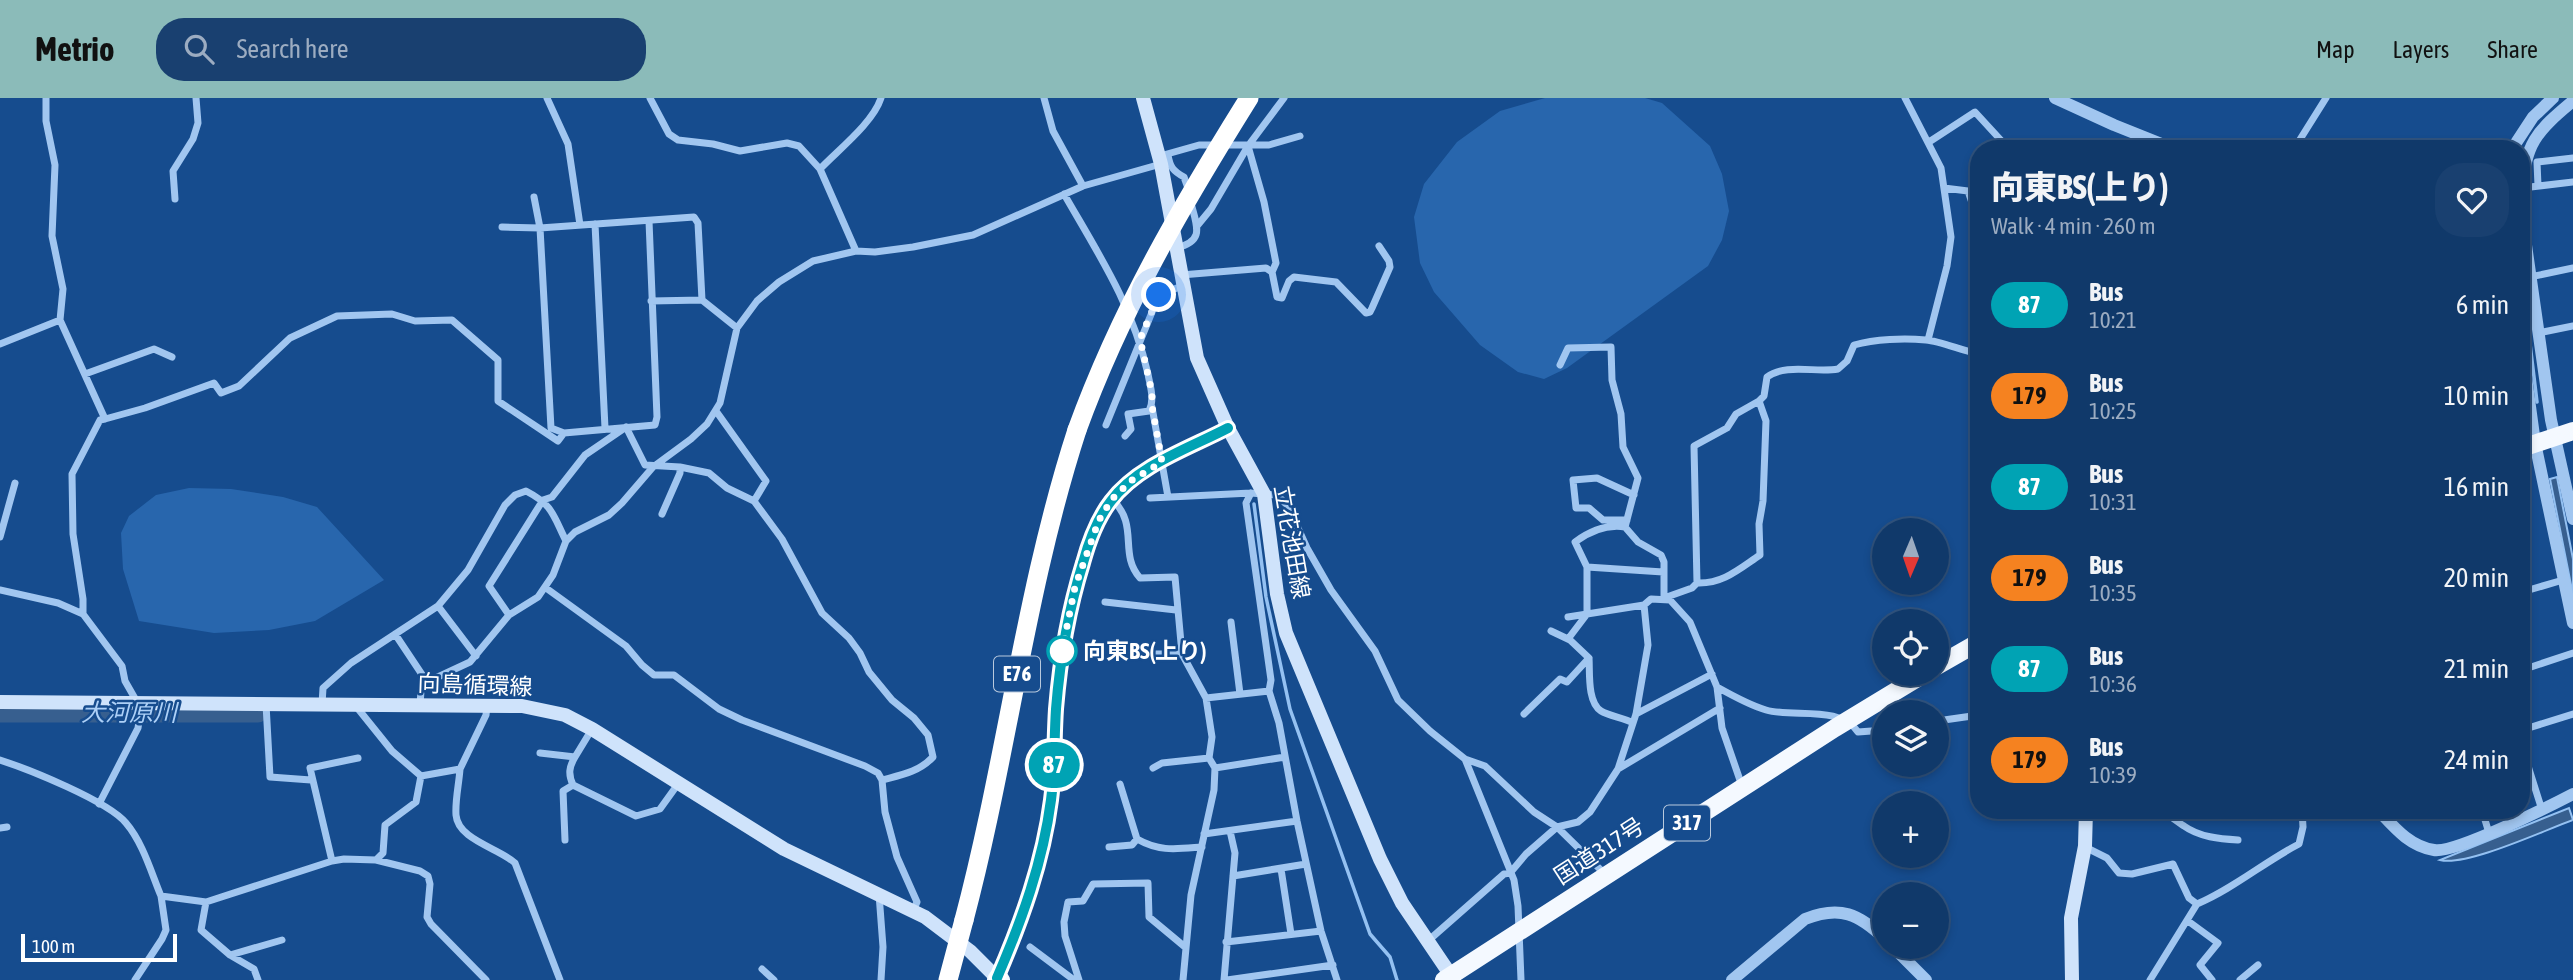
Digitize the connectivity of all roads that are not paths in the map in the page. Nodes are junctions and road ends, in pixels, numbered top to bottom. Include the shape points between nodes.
1 (46, 98) edge
2 (196, 98) edge
3 (547, 98) edge
4 (650, 98) edge
5 (881, 98) edge
6 (1044, 98) edge
7 (1143, 98) edge
8 (1249, 98) edge
9 (1284, 98) edge
10 (1905, 98) edge
11 (2055, 98) edge
12 (2326, 98) edge
13 (2553, 98) edge
14 (2573, 101) edge
15 (1300, 136) dead end
16 (2001, 140) edge
17 (2152, 140) edge
18 (2300, 140) edge
19 (2524, 140) edge
20 (1928, 142) junction
21 (2530, 142) edge
22 (1248, 146) junction
23 (1163, 158) junction
24 (2573, 158) edge
25 (820, 169) junction
26 (2573, 182) edge
27 (1083, 186) junction
28 (2538, 186) junction
29 (1944, 188) junction
30 (2530, 188) edge
31 (1064, 194) junction
32 (534, 197) dead end
33 (1970, 197) edge
34 (176, 199) dead end
35 (649, 221) junction
36 (595, 224) junction
37 (580, 225) junction
38 (1197, 226) junction
39 (502, 227) dead end
40 (540, 228) junction
41 (1379, 246) dead end
42 (1176, 248) junction
43 (856, 251) junction
44 (2573, 268) edge
45 (1272, 272) junction
46 (2530, 272) edge
47 (1181, 281) junction
48 (2530, 289) edge
49 (702, 300) junction
50 (651, 301) junction
51 (60, 320) junction
52 (2573, 326) edge
53 (737, 328) junction
54 (2538, 333) junction
55 (1140, 339) junction
56 (1928, 340) junction
57 (0, 344) edge
58 (1970, 352) edge
59 (172, 357) dead end
60 (1560, 365) dead end
61 (85, 374) junction
62 (1759, 401) junction
63 (1152, 406) junction
64 (716, 411) junction
65 (105, 419) junction
66 (1105, 425) dead end
67 (626, 427) junction
68 (605, 428) junction
69 (1228, 428) junction
70 (2573, 431) edge
71 (564, 433) junction
72 (1125, 436) dead end
73 (2555, 437) junction
74 (2530, 444) edge
75 (2530, 453) edge
76 (1162, 462) junction
77 (653, 467) junction
78 (680, 467) junction
79 (15, 483) dead end
80 (1258, 494) junction
81 (1634, 495) junction
82 (1168, 497) junction
83 (1150, 498) dead end
84 (1112, 499) junction
85 (543, 500) junction
86 (754, 502) junction
87 (662, 514) dead end
88 (2573, 519) edge
89 (1626, 524) junction
90 (0, 537) edge
91 (566, 541) junction
92 (1587, 567) junction
93 (1663, 572) junction
94 (2563, 580) junction
95 (1697, 583) junction
96 (545, 588) junction
97 (0, 590) edge
98 (2530, 590) edge
99 (1664, 598) junction
100 (1104, 602) dead end
101 (1644, 605) junction
102 (438, 606) junction
103 (1177, 610) junction
104 (83, 614) junction
105 (1587, 614) junction
106 (509, 615) junction
107 (1569, 617) dead end
108 (1231, 622) dead end
109 (2573, 623) edge
110 (1551, 631) dead end
111 (395, 634) junction
112 (1568, 639) junction
113 (1970, 647) edge
114 (2573, 653) edge
115 (1121, 654) dead end
116 (1182, 654) junction
117 (476, 656) junction
118 (1589, 657) junction
119 (1949, 659) edge
120 (2530, 667) edge
121 (1712, 674) junction
122 (427, 682) junction
123 (1904, 686) edge
124 (1717, 687) junction
125 (1269, 691) junction
126 (1240, 694) junction
127 (1206, 698) junction
128 (0, 702) edge
129 (137, 702) junction
130 (266, 703) junction
131 (322, 704) junction
132 (355, 704) junction
133 (420, 705) junction
134 (487, 706) junction
135 (1720, 708) junction
136 (1524, 714) dead end
137 (2573, 714) edge
138 (1970, 716) edge
139 (1635, 719) junction
140 (1949, 719) edge
141 (1849, 720) junction
142 (2530, 727) edge
143 (592, 729) junction
144 (1872, 731) edge
145 (540, 753) dead end
146 (575, 757) junction
147 (1286, 757) junction
148 (358, 758) dead end
149 (1209, 758) junction
150 (1465, 759) junction
151 (0, 760) edge
152 (1153, 768) dead end
153 (1215, 768) junction
154 (460, 769) junction
155 (1618, 769) junction
156 (2530, 772) edge
157 (421, 776) junction
158 (312, 780) junction
159 (882, 780) junction
160 (1120, 783) dead end
161 (678, 784) junction
162 (573, 785) junction
163 (1743, 787) junction
164 (2573, 794) edge
165 (99, 804) junction
166 (2542, 810) junction
167 (2530, 815) edge
168 (2086, 819) edge
169 (2177, 819) edge
170 (2303, 819) edge
171 (2387, 819) edge
172 (2485, 819) edge
173 (2521, 819) edge
174 (1297, 821) junction
175 (1558, 827) junction
176 (1230, 831) junction
177 (2489, 833) junction
178 (1205, 834) junction
179 (1137, 839) junction
180 (2238, 839) dead end
181 (565, 840) dead end
182 (2085, 846) junction
183 (1110, 847) dead end
184 (1202, 847) junction
185 (376, 860) junction
186 (331, 861) junction
187 (1306, 864) junction
188 (1281, 869) junction
189 (1510, 873) junction
190 (1607, 875) junction
191 (1233, 876) junction
192 (879, 894) junction
193 (161, 896) junction
194 (206, 902) junction
195 (2197, 904) junction
196 (913, 911) junction
197 (2188, 922) junction
198 (1872, 928) edge
199 (1321, 931) junction
200 (1518, 932) junction
201 (1292, 934) junction
202 (282, 940) dead end
203 (1429, 940) junction
204 (1226, 942) junction
205 (1030, 947) dead end
206 (1185, 947) junction
207 (230, 955) junction
208 (1905, 959) edge
209 (1333, 965) junction
210 (2258, 965) dead end
211 (1450, 978) edge
212 (998, 979) edge
213 (135, 980) edge
214 (258, 980) edge
215 (486, 980) edge
216 (560, 980) edge
217 (762, 980) edge
218 (774, 980) edge
219 (881, 980) edge
220 (947, 980) edge
221 (1074, 980) edge
222 (1079, 980) edge
223 (1183, 980) edge
224 (1225, 980) edge
225 (1337, 980) edge
226 (1521, 980) edge
227 (1732, 980) edge
228 (1926, 980) edge
229 (2072, 980) edge
230 (2150, 980) edge
231 (2211, 980) edge
232 (2240, 980) edge

1 - 51 street via 55,165 52,236 63,289
2 - 34 street via 198,123 173,171
3 - 37 street via 568,144
4 - 25 street via 669,134 678,140 740,151 799,146
5 - 25 street via 866,122
6 - 27 street via 1053,131
7 - 23 main road, 立花池田線
8 - 220 highway, E76, bridge via 1146,273 1077,430 1041,559 988,828
9 - 22 street
10 - 20 street
11 - 17 street
12 - 18 street
13 - 19 street via 2533,117
14 - 21 street
15 - 22 street
16 - 20 street via 1975,111
20 - 29 street via 1941,168
22 - 23 street via 1199,145
22 - 38 street
22 - 45 street via 1276,263
23 - 27 street
23 - 38 street via 1187,182
23 - 42 main road, 立花池田線
24 - 28 street via 2537,162
25 - 43 street
26 - 28 street
27 - 31 street
28 - 30 street
29 - 33 street via 1968,191
29 - 56 street via 1951,237
31 - 43 street via 973,234 875,252
31 - 55 street via 1118,285
32 - 40 street
35 - 36 street
35 - 49 street via 694,217
35 - 50 street
36 - 37 street
36 - 68 street
37 - 40 street
38 - 42 street via 1194,242
39 - 40 street
40 - 71 street via 551,428
41 - 45 street via 1390,267 1366,313 1329,279 1294,277 1282,298 1277,297
42 - 47 main road, 立花池田線
43 - 53 street via 813,261 779,282
44 - 46 street
45 - 47 street via 1244,268
47 - 55 street via 1159,295
47 - 69 main road, 立花池田線 via 1197,358
48 - 54 street
49 - 50 street
49 - 53 street
50 - 67 street via 657,417 655,425
51 - 57 street
51 - 61 street
52 - 54 street
53 - 64 street
54 - 73 street
55 - 63 street
55 - 66 street
56 - 58 street
56 - 62 street via 1866,342 1854,345 1838,369 1774,372 1767,377
59 - 61 street via 154,349
60 - 81 street via 1568,348 1611,347 1623,447 1638,478
61 - 65 street
62 - 95 street via 1736,414 1727,428 1694,446
62 - 95 street via 1766,421 1760,555 1724,579
63 - 72 street via 1149,411 1128,414 1131,429
63 - 76 street
64 - 77 street via 691,439
64 - 86 street via 766,481
65 - 71 street via 214,383 221,393 239,386 289,338 337,316 392,314 415,321 452,320 498,360 498,401 558,441
65 - 104 street via 100,420 72,474
67 - 68 street
67 - 77 street via 645,465
67 - 85 street via 585,455 552,497
68 - 71 street
69 - 76 street
69 - 80 main road, 立花池田線
70 - 73 highway
73 - 74 highway
73 - 88 street
75 - 94 street
76 - 82 street
76 - 84 street
77 - 78 street
77 - 91 street via 609,515
78 - 86 street via 709,473
78 - 87 street
79 - 90 street
80 - 82 street
80 - 125 street via 1246,503
80 - 150 street via 1277,495 1288,506 1307,548 1375,651 1398,700
80 - 203 main road, 立花池田線 via 1286,633 1380,859 1402,903
81 - 89 street
81 - 89 street via 1597,478 1573,480 1576,509 1589,508 1603,520
82 - 83 street
84 - 103 street via 1124,514 1128,529 1130,567 1140,578 1175,577
84 - 212 street via 1099,520 1075,587 1059,673 1046,826 1032,886
85 - 91 street
85 - 102 street via 526,491 505,505 468,570
85 - 106 street via 489,586
86 - 159 street via 782,539 822,613 849,638 892,700 928,735 933,757 925,766
89 - 92 street via 1611,525 1575,542
89 - 93 street via 1639,542 1661,555
91 - 96 street
92 - 93 street
92 - 105 street
93 - 99 street
94 - 98 street
94 - 109 street
95 - 99 street
96 - 106 street
96 - 159 street via 626,646 654,675 674,675 719,709 864,766
97 - 104 street via 58,603
99 - 101 street
99 - 121 street via 1690,622
100 - 103 street
101 - 105 street
101 - 139 street via 1648,645
102 - 111 street
102 - 117 street
103 - 116 street
104 - 129 street via 122,666
105 - 107 street
105 - 112 street
106 - 117 street
108 - 126 street
110 - 112 street
111 - 122 street
111 - 131 street via 323,688
112 - 118 street
113 - 119 highway
114 - 120 street
115 - 116 street
116 - 127 street
117 - 122 street
118 - 136 street via 1567,682 1560,679
118 - 139 street via 1594,704 1602,711
121 - 124 street
121 - 139 street
122 - 133 street
123 - 141 highway, 国道317号 / 317
124 - 135 street
124 - 141 street via 1769,711
125 - 126 street
125 - 147 street
126 - 127 street
127 - 149 street via 1212,737
128 - 129 main road, 向島循環線
129 - 130 main road, 向島循環線
129 - 165 street via 138,728
130 - 131 main road, 向島循環線
130 - 158 street via 270,778
131 - 132 main road, 向島循環線
132 - 133 main road, 向島循環線
132 - 157 street via 392,751
133 - 134 main road, 向島循環線
134 - 143 main road, 向島循環線 via 522,706 565,715
134 - 154 street
135 - 155 street
135 - 163 street via 1726,745
137 - 142 street
138 - 140 street
139 - 155 street
141 - 144 street via 1858,732
141 - 163 highway, 国道317号 / 317
143 - 146 street
143 - 161 main road, 向島循環線
145 - 146 street
146 - 162 street via 569,777
147 - 153 street
147 - 174 street
148 - 158 street via 310,768
149 - 152 street
149 - 153 street
150 - 175 street via 1485,766 1534,812
150 - 189 street
151 - 165 street via 29,769
153 - 178 street
154 - 157 street
154 - 216 street via 456,816 461,828 515,863
155 - 175 street via 1590,812 1578,822
156 - 166 street
157 - 185 street via 416,802 386,825 383,853
158 - 186 street
159 - 196 street via 897,857 918,902
160 - 179 street
161 - 162 street via 660,809 636,816
161 - 192 main road, 向島循環線 via 784,849
162 - 181 street via 563,792
163 - 190 highway, 国道317号 / 317
164 - 166 street
165 - 193 street via 124,820 135,835
166 - 167 street
168 - 182 main road
169 - 180 street via 2215,839
170 - 195 street via 2299,844
171 - 177 street via 2409,841 2436,851
172 - 177 street
173 - 177 street
174 - 176 street
174 - 187 street
175 - 189 street
175 - 190 street
176 - 178 street
176 - 191 street via 1235,853
178 - 184 street
179 - 183 street via 1132,845
179 - 184 street via 1162,849
182 - 195 street via 2107,858 2119,873 2174,864 2189,898
182 - 229 main road via 2071,918
184 - 206 street
185 - 186 street
185 - 215 street via 428,877 427,917
186 - 194 street
187 - 188 street
187 - 199 street
188 - 191 street
188 - 201 street
189 - 200 street
189 - 203 street
190 - 200 highway, 国道317号 / 317
191 - 204 street
192 - 196 main road, 向島循環線
192 - 219 street
193 - 194 street
193 - 213 street via 166,930
194 - 207 street via 201,930
195 - 197 street
196 - 212 main road, 向島循環線 via 970,951
197 - 230 street
197 - 231 street via 2218,943 2200,965
198 - 227 street via 1846,913 1819,913 1805,919
199 - 201 street
199 - 209 street
200 - 211 highway, 国道317号 / 317
200 - 226 street
201 - 204 street
202 - 207 street
203 - 211 main road, 立花池田線
204 - 224 street
205 - 221 street
206 - 222 street via 1149,917 1148,883 1093,884 1083,901 1068,902 1063,922
206 - 223 street
207 - 214 street via 254,968
208 - 228 street
209 - 224 street
209 - 225 street
210 - 232 street
217 - 218 street via 762,969

